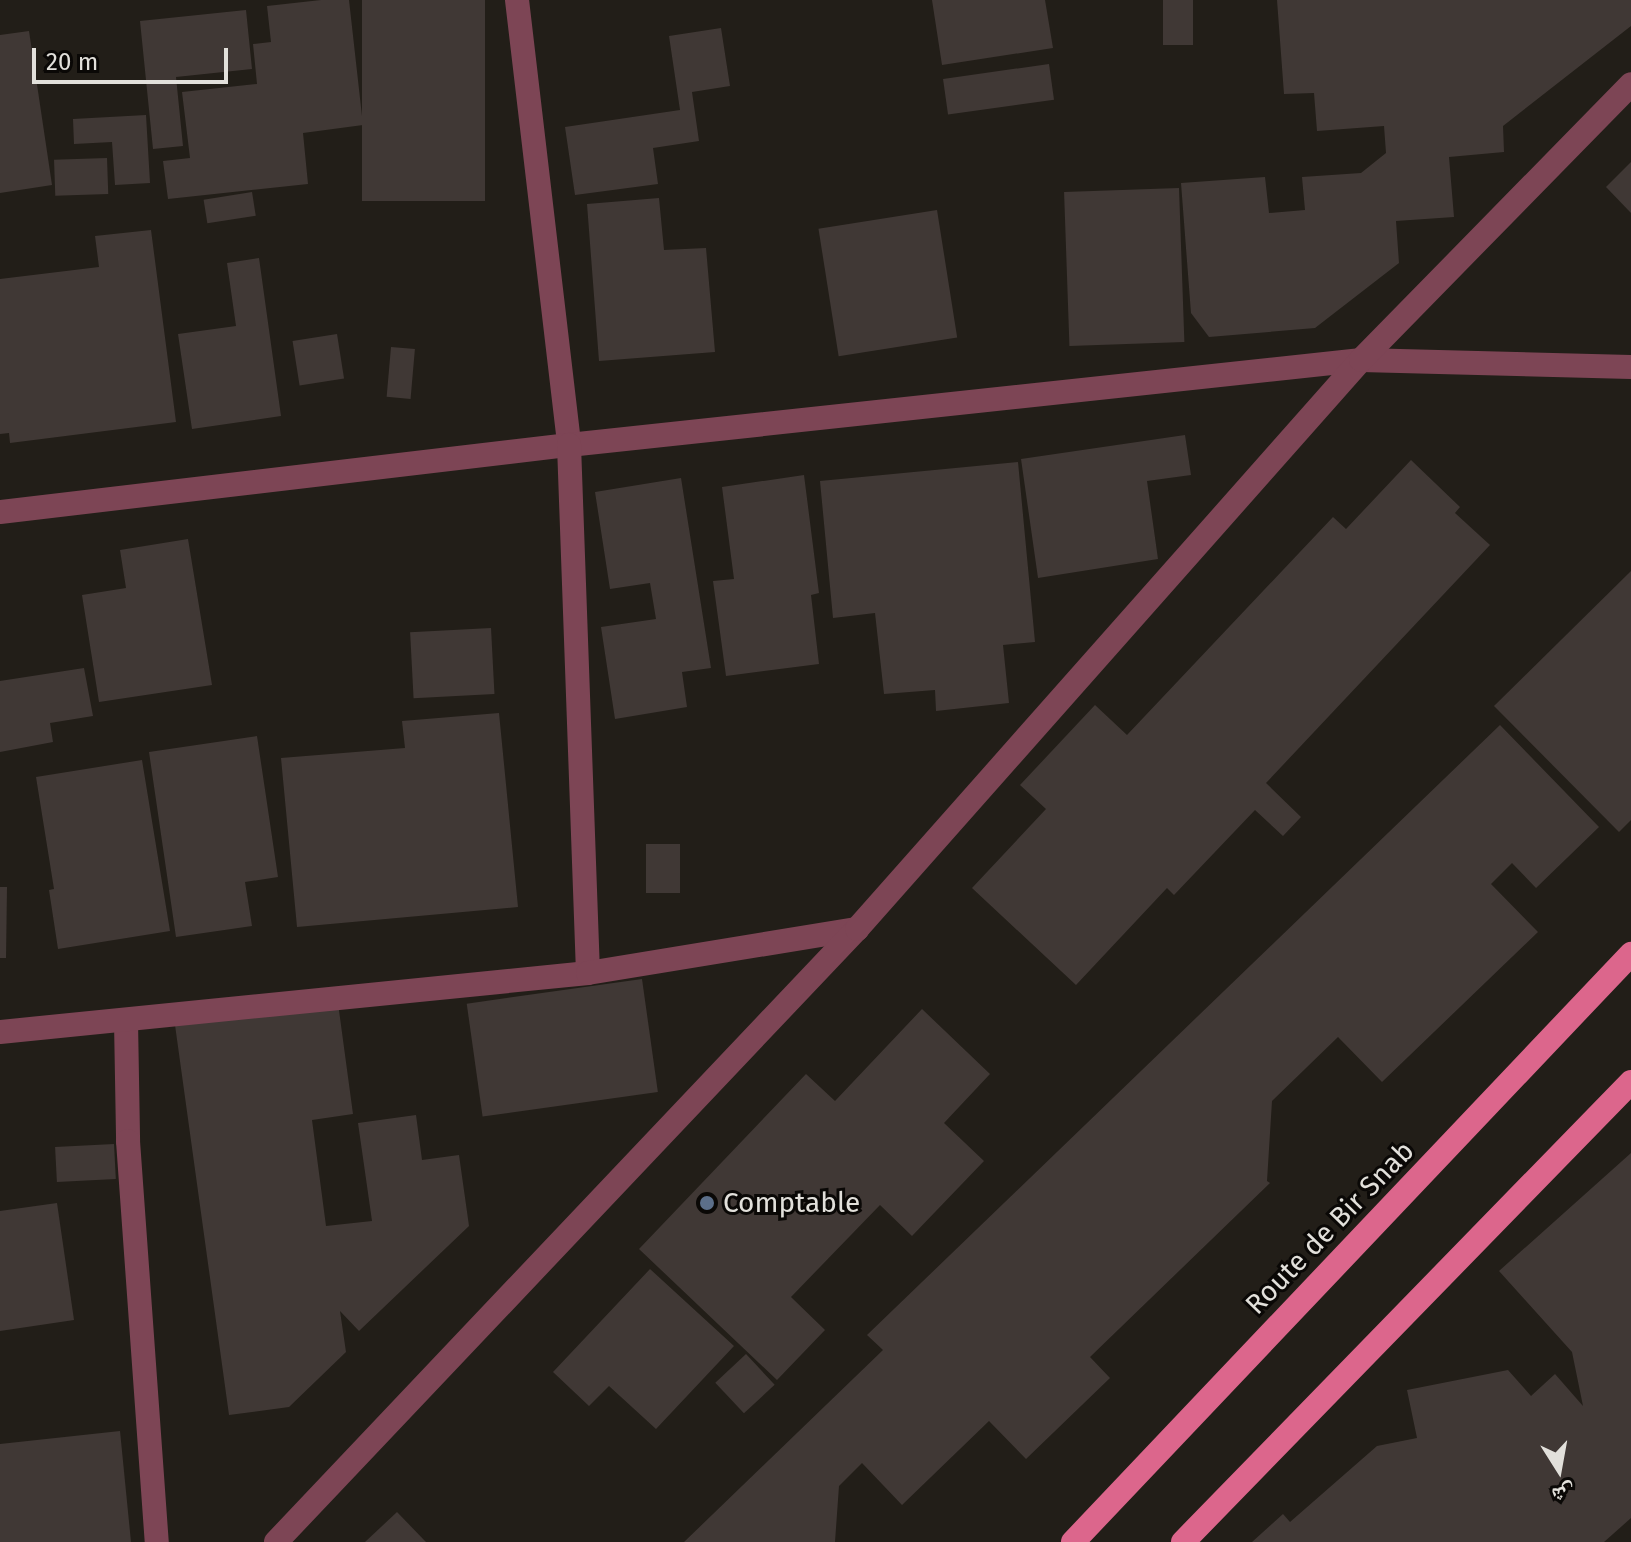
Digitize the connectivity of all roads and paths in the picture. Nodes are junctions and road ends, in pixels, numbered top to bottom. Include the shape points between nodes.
1 (517, 0) edge
2 (1631, 84) edge
3 (1361, 360) junction
4 (1631, 367) edge
5 (569, 445) junction
6 (0, 512) edge
7 (857, 929) junction
8 (1631, 954) edge
9 (588, 973) junction
10 (126, 1021) junction
11 (0, 1032) edge
12 (1631, 1082) edge
13 (157, 1542) edge
14 (276, 1542) edge
15 (1073, 1542) edge
16 (1183, 1542) edge

1 - 5 street
2 - 3 street
3 - 4 street
3 - 5 street
3 - 7 street
5 - 6 street
5 - 9 street
7 - 9 street
7 - 14 street
8 - 15 main road, Route de Bir Snab
9 - 10 street
10 - 11 street
10 - 13 street via 128,1141
12 - 16 main road

